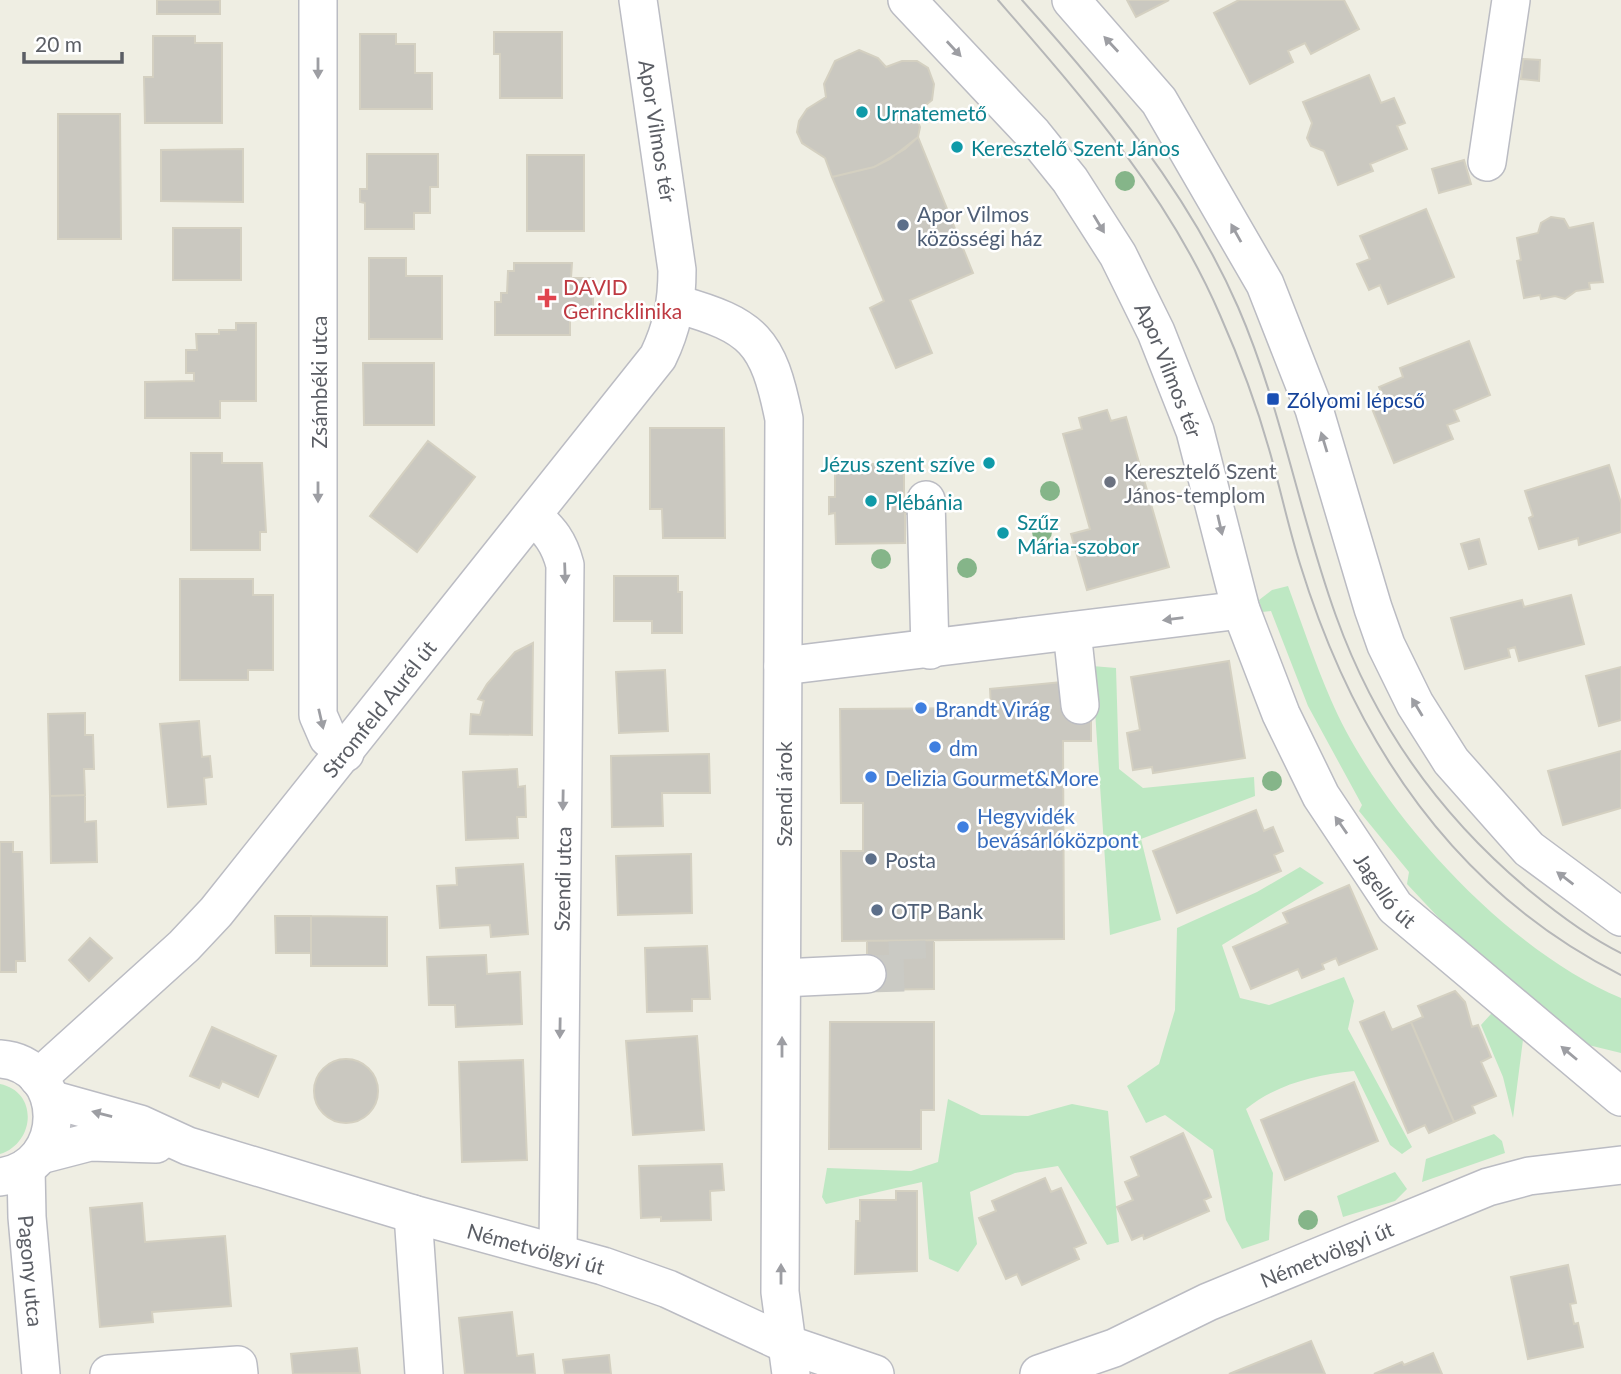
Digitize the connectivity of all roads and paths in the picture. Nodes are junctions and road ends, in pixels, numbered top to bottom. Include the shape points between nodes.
1 (318, 0) edge
2 (638, 0) edge
3 (907, 0) edge
4 (1071, 0) edge
5 (1511, 0) edge
6 (1487, 162) dead end
7 (677, 304) junction
8 (926, 500) dead end
9 (533, 516) junction
10 (1241, 610) junction
11 (1072, 631) junction
12 (930, 650) junction
13 (783, 666) junction
14 (1080, 705) dead end
15 (345, 752) junction
16 (1621, 917) edge
17 (867, 974) tunnel mouth
18 (782, 978) junction
19 (0, 1059) edge
20 (44, 1088) junction
21 (1621, 1097) edge
22 (188, 1146) junction
23 (1621, 1165) edge
24 (22, 1167) edge
25 (413, 1214) junction
26 (558, 1253) junction
27 (787, 1358) edge
28 (41, 1374) edge
29 (109, 1374) edge
30 (239, 1374) edge
31 (424, 1374) edge
32 (876, 1374) edge
33 (1039, 1374) edge

1 -> 15 street, Zsámbéki utca via 318,715 328,738
2 - 7 street, Apor Vilmos tér via 671,213
3 -> 10 street, Apor Vilmos tér via 1040,143 1118,255 1156,332 1195,431
16 -> 4 street via 1529,849 1451,761 1415,704 1386,645 1314,409 1265,284 1159,101
5 - 6 street
7 - 9 street, Stromfeld Aurél út via 658,357
7 - 13 street, Szendi árok via 722,316 743,328 770,362 776,381 784,419
8 - 12 street
9 - 15 street, Stromfeld Aurél út
9 -> 26 street, Szendi utca via 561,547 565,565
10 -> 11 street
21 -> 10 street, Jagelló út via 1395,907 1321,796 1281,714
11 - 12 street
11 - 14 street
12 - 13 street
13 - 18 street, Szendi árok
15 - 20 street, Stromfeld Aurél út via 208,920
17 - 18 street
27 -> 18 street, Szendi árok via 780,1292
19 - 20 street, Németvölgyi út via 23,1066
22 -> 20 street, Németvölgyi út
20 - 24 street via 53,1122 47,1145
22 - 24 street, Németvölgyi út via 90,1142
22 - 25 street, Németvölgyi út
23 - 33 street, Németvölgyi út via 1529,1176 1488,1188 1208,1302 1114,1348
24 - 28 street, Pagony utca
25 - 26 street, Németvölgyi út
25 - 31 street
26 - 27 street, Németvölgyi út via 668,1289
27 - 32 street, Németvölgyi út
29 - 30 street via 238,1364

